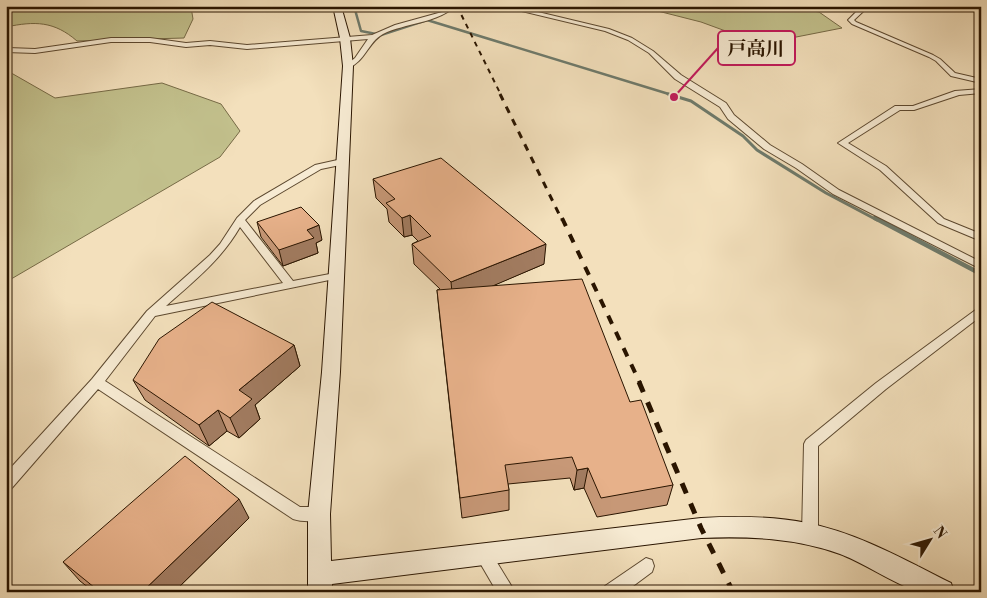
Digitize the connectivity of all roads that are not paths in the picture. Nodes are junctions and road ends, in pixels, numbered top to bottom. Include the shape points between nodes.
1 (337, 6) edge
2 (452, 6) edge
3 (504, 6) edge
4 (866, 6) edge
5 (374, 37) junction
6 (345, 38) junction
7 (8, 50) dead end
8 (348, 66) junction
9 (981, 81) edge
10 (981, 91) edge
11 (342, 162) junction
12 (240, 220) junction
13 (981, 238) edge
14 (981, 266) edge
15 (335, 276) junction
16 (289, 284) junction
17 (981, 310) edge
18 (151, 314) junction
19 (97, 382) junction
20 (6, 484) edge
21 (319, 514) junction
22 (810, 535) junction
23 (484, 556) junction
24 (646, 566) dead end
25 (320, 583) edge
26 (507, 592) edge
27 (611, 592) edge
28 (942, 592) edge

1 - 6 street
2 - 5 street via 444,13
3 - 14 street via 606,30 630,39 651,52 678,78 723,105 731,117 767,147 850,199
4 - 9 street via 851,20 854,23 938,60 953,75
5 - 6 street
5 - 8 street via 358,60
6 - 7 street via 247,47 210,42 186,45 150,40 111,40 35,51
6 - 8 street
8 - 11 street
10 - 13 street via 958,93 914,108 898,108 842,143 883,168 941,221
11 - 12 street via 327,163 270,194
11 - 15 street
12 - 16 street
12 - 18 street via 214,257
15 - 16 street
15 - 21 street
16 - 18 street
17 - 22 street via 810,444
18 - 19 street
19 - 20 street
19 - 21 street via 298,514
21 - 25 street
22 - 23 street via 753,527 701,528
22 - 28 street via 855,550
23 - 25 street
23 - 26 street
24 - 27 street

